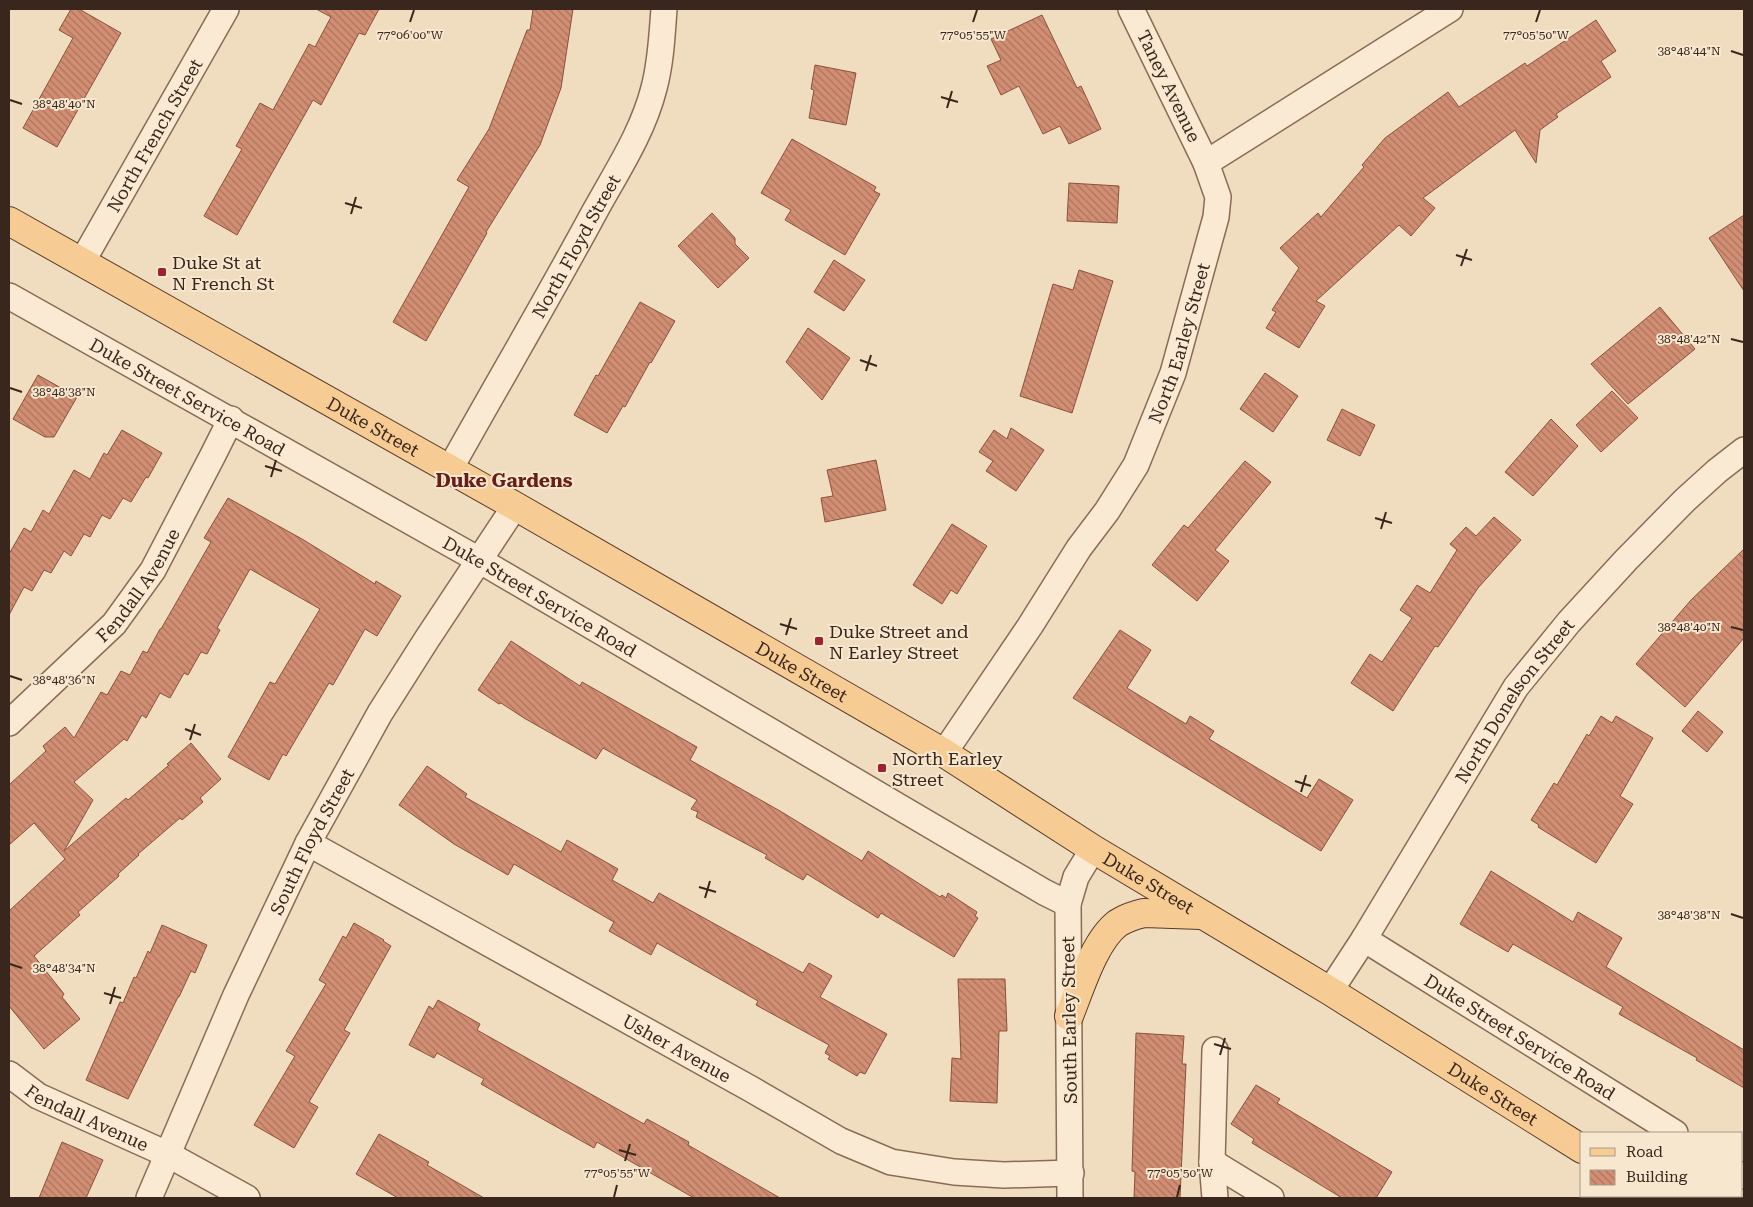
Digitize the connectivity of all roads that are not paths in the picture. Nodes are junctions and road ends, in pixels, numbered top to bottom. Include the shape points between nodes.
1 (226, 9) edge
2 (664, 9) edge
3 (1131, 9) edge
4 (1450, 9) edge
5 (1206, 163) junction
6 (9, 221) edge
7 (82, 262) junction
8 (9, 296) edge
9 (230, 419) junction
10 (1744, 450) edge
11 (450, 469) junction
12 (515, 506) junction
13 (480, 560) junction
14 (9, 723) edge
15 (944, 753) junction
16 (308, 843) junction
17 (1093, 849) junction
18 (1068, 904) junction
19 (1205, 916) junction
20 (1364, 939) junction
21 (1330, 990) junction
22 (1069, 1016) junction
23 (1215, 1050) dead end
24 (9, 1074) edge
25 (1673, 1132) edge
26 (1580, 1148) edge
27 (169, 1155) junction
28 (1212, 1162) junction
29 (1070, 1173) junction
30 (149, 1198) edge
31 (246, 1198) edge
32 (1070, 1198) edge
33 (1215, 1198) edge
34 (1272, 1198) edge

1 - 7 street, North French Street
2 - 11 street, North Floyd Street via 662,49 646,115 562,272
3 - 5 street, Taney Avenue
4 - 5 street
5 - 15 street, North Earley Street via 1218,197 1216,217 1173,373 1136,465
6 - 7 main road, Duke Street
7 - 11 main road, Duke Street
8 - 9 street, Duke Street Service Road
9 - 13 street, Duke Street Service Road
9 - 14 street, Fendall Avenue via 153,570 114,624
10 - 20 street, North Donelson Street via 1685,500 1626,560 1516,687
11 - 12 main road, Duke Street
12 - 13 street, South Floyd Street
12 - 15 main road, Duke Street
13 - 16 street, South Floyd Street via 380,713
13 - 18 street, Duke Street Service Road
15 - 17 main road, Duke Street
16 - 27 street, South Floyd Street via 236,995
16 - 29 street, Usher Avenue via 751,1088 841,1142 891,1162 954,1172 1004,1175
17 - 18 street, South Earley Street via 1076,877
17 - 19 main road, Duke Street
18 - 22 street, South Earley Street
19 - 21 main road, Duke Street
19 - 22 main road via 1144,913 1117,924 1098,948
20 - 21 street, North Donelson Street
20 - 25 street, Duke Street Service Road
21 - 26 main road, Duke Street
22 - 29 street, South Earley Street
23 - 28 street
24 - 27 street, Fendall Avenue via 38,1096
27 - 30 street, South Floyd Street
27 - 31 street, Fendall Avenue
28 - 33 street
28 - 34 street
29 - 32 street, South Earley Street

